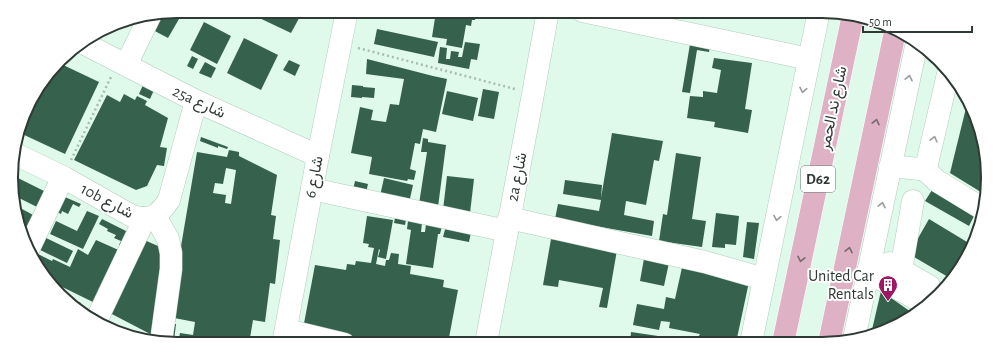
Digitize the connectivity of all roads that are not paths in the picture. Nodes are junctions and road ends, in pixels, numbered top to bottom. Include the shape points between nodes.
1 (346, 18) edge
2 (547, 18) edge
3 (615, 18) edge
4 (818, 18) edge
5 (147, 21) edge
6 (852, 21) edge
7 (894, 35) edge
8 (88, 46) edge
9 (916, 49) edge
10 (809, 59) junction
11 (122, 63) junction
12 (947, 79) edge
13 (196, 101) junction
14 (19, 156) edge
15 (318, 156) junction
16 (890, 167) junction
17 (924, 170) junction
18 (62, 177) junction
19 (312, 189) junction
20 (913, 201) dead end
21 (978, 206) edge
22 (150, 217) junction
23 (508, 225) junction
24 (32, 243) edge
25 (870, 263) junction
26 (901, 270) junction
27 (764, 279) junction
28 (928, 296) edge
29 (98, 316) edge
30 (855, 334) edge
31 (162, 336) edge
32 (285, 337) edge
33 (487, 337) edge
34 (752, 337) edge
35 (784, 337) edge
36 (830, 337) edge

1 - 15 street, شارع 6
2 - 23 street, 2a شارع
3 - 10 street
4 - 10 street
5 - 11 street
6 -> 35 main road, شارع ند الحمر / D62
36 -> 7 main road
8 - 11 street, 25a شارع
16 -> 9 street
10 -> 27 street
11 - 13 street, 25a شارع
17 -> 12 street via 928,163
13 - 15 street, 25a شارع
13 - 22 street, 10b شارع via 168,200 163,209
14 - 18 street, 10b شارع
15 - 19 street, شارع 6
16 - 17 street
25 -> 16 street
17 - 21 street via 936,181
18 - 22 street, 10b شارع via 132,216
18 - 24 street
19 - 23 street
19 - 32 street, شارع 6
20 - 26 street
22 - 29 street
22 - 31 street via 168,239 171,253
23 - 27 street via 698,261
23 - 33 street, 2a شارع
25 - 26 street
25 - 28 street
25 - 30 street
26 - 28 street
27 - 34 street

